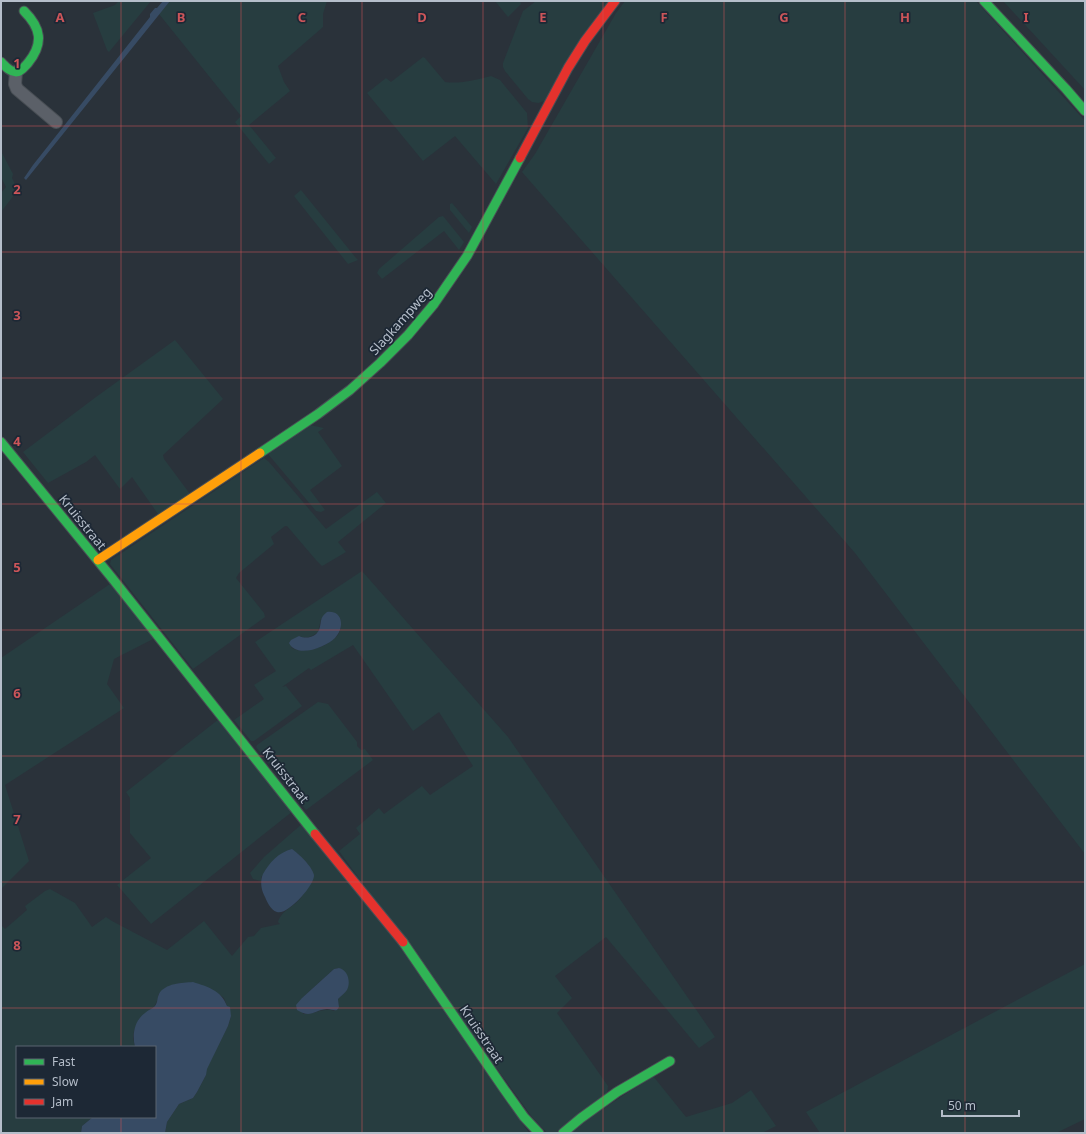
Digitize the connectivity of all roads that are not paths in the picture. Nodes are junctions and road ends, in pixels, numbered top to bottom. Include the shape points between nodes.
1 (615, 1) edge
2 (984, 1) edge
3 (24, 11) dead end
4 (1, 62) edge
5 (16, 72) junction
6 (1085, 111) edge
7 (56, 122) dead end
8 (1, 442) edge
9 (98, 560) junction
10 (670, 1061) dead end
11 (539, 1133) edge
12 (563, 1133) edge

1 - 9 street, Slagkampweg via 568,68 467,256 434,303 393,351 366,377 325,409
2 - 6 street
3 - 5 street via 35,26 38,44 34,55 20,71
4 - 5 street
5 - 7 street via 17,89
8 - 9 street, Kruisstraat
9 - 11 street, Kruisstraat via 408,948 504,1089
10 - 12 street via 617,1092

